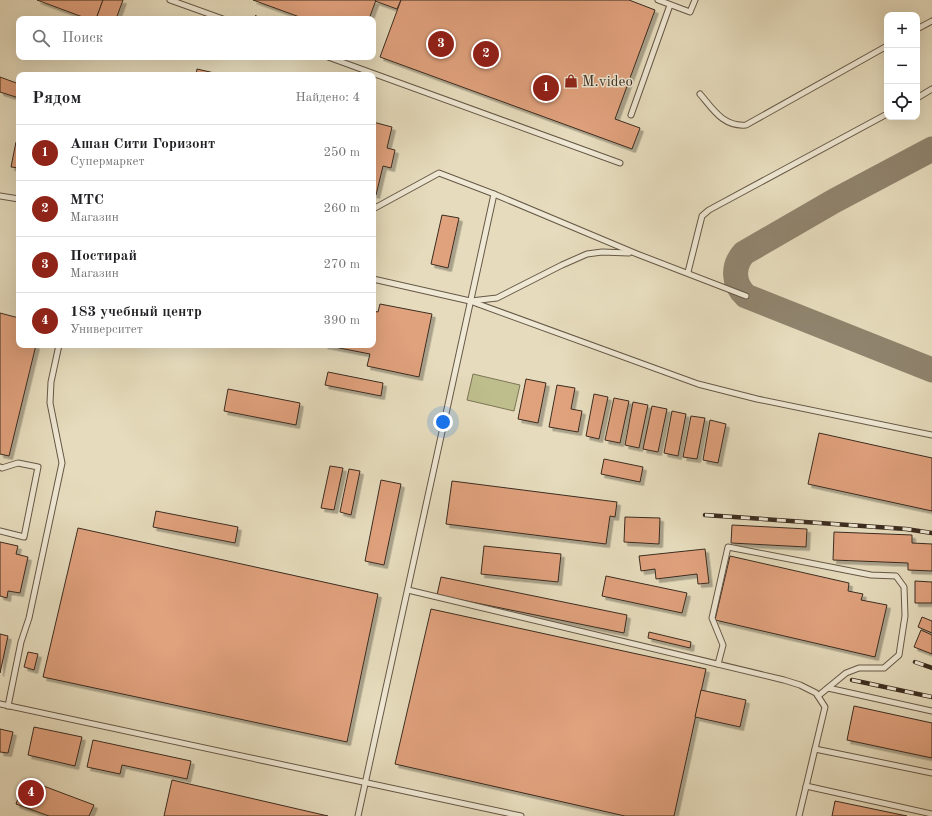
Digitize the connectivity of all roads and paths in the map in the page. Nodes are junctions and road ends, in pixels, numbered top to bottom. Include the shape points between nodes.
1 (170, 0) edge
2 (658, 0) edge
3 (695, 0) edge
4 (670, 5) junction
5 (214, 16) edge
6 (932, 21) edge
7 (920, 27) edge
8 (884, 48) edge
9 (336, 60) edge
10 (369, 72) edge
11 (376, 74) edge
12 (932, 90) edge
13 (700, 94) dead end
14 (920, 96) edge
15 (631, 115) dead end
16 (884, 116) edge
17 (620, 163) dead end
18 (494, 194) junction
19 (0, 196) edge
20 (16, 199) edge
21 (376, 207) edge
22 (637, 254) junction
23 (688, 272) junction
24 (376, 280) edge
25 (746, 296) dead end
26 (470, 301) junction
27 (58, 348) edge
28 (932, 436) edge
29 (0, 467) edge
30 (0, 531) edge
31 (408, 590) junction
32 (718, 664) junction
33 (828, 688) junction
34 (818, 696) junction
35 (0, 704) edge
36 (8, 706) junction
37 (932, 711) edge
38 (815, 749) junction
39 (932, 773) edge
40 (365, 783) junction
41 (806, 786) junction
42 (487, 809) junction
43 (932, 814) edge
44 (358, 816) edge
45 (485, 816) edge
46 (521, 816) edge
47 (799, 816) edge

1 - 5 lane
2 - 4 lane
3 - 4 lane via 690,12
4 - 15 lane
6 - 7 lane
8 - 13 lane via 746,125 737,126 724,120
9 - 10 lane
11 - 17 lane
12 - 14 lane
16 - 23 lane via 709,210 702,216
18 - 21 lane via 439,173
18 - 22 lane
18 - 26 lane
19 - 20 lane
22 - 23 lane
22 - 26 lane via 587,254 497,298
23 - 25 lane
24 - 26 lane
26 - 28 lane via 698,384
26 - 31 lane
27 - 36 lane via 51,382 50,403 62,462
29 - 30 lane via 18,464 38,467 24,537
31 - 32 lane
31 - 40 lane
32 - 33 lane via 723,645 712,618 728,547 871,575 896,576 904,587 905,616 899,655 884,668 859,668 846,673
32 - 34 lane via 800,685
33 - 34 lane
33 - 37 lane
34 - 38 lane via 825,707
35 - 36 lane
36 - 40 lane
38 - 39 lane
38 - 41 lane
40 - 42 lane
40 - 44 lane
41 - 43 lane
41 - 47 lane
42 - 45 lane
42 - 46 lane

